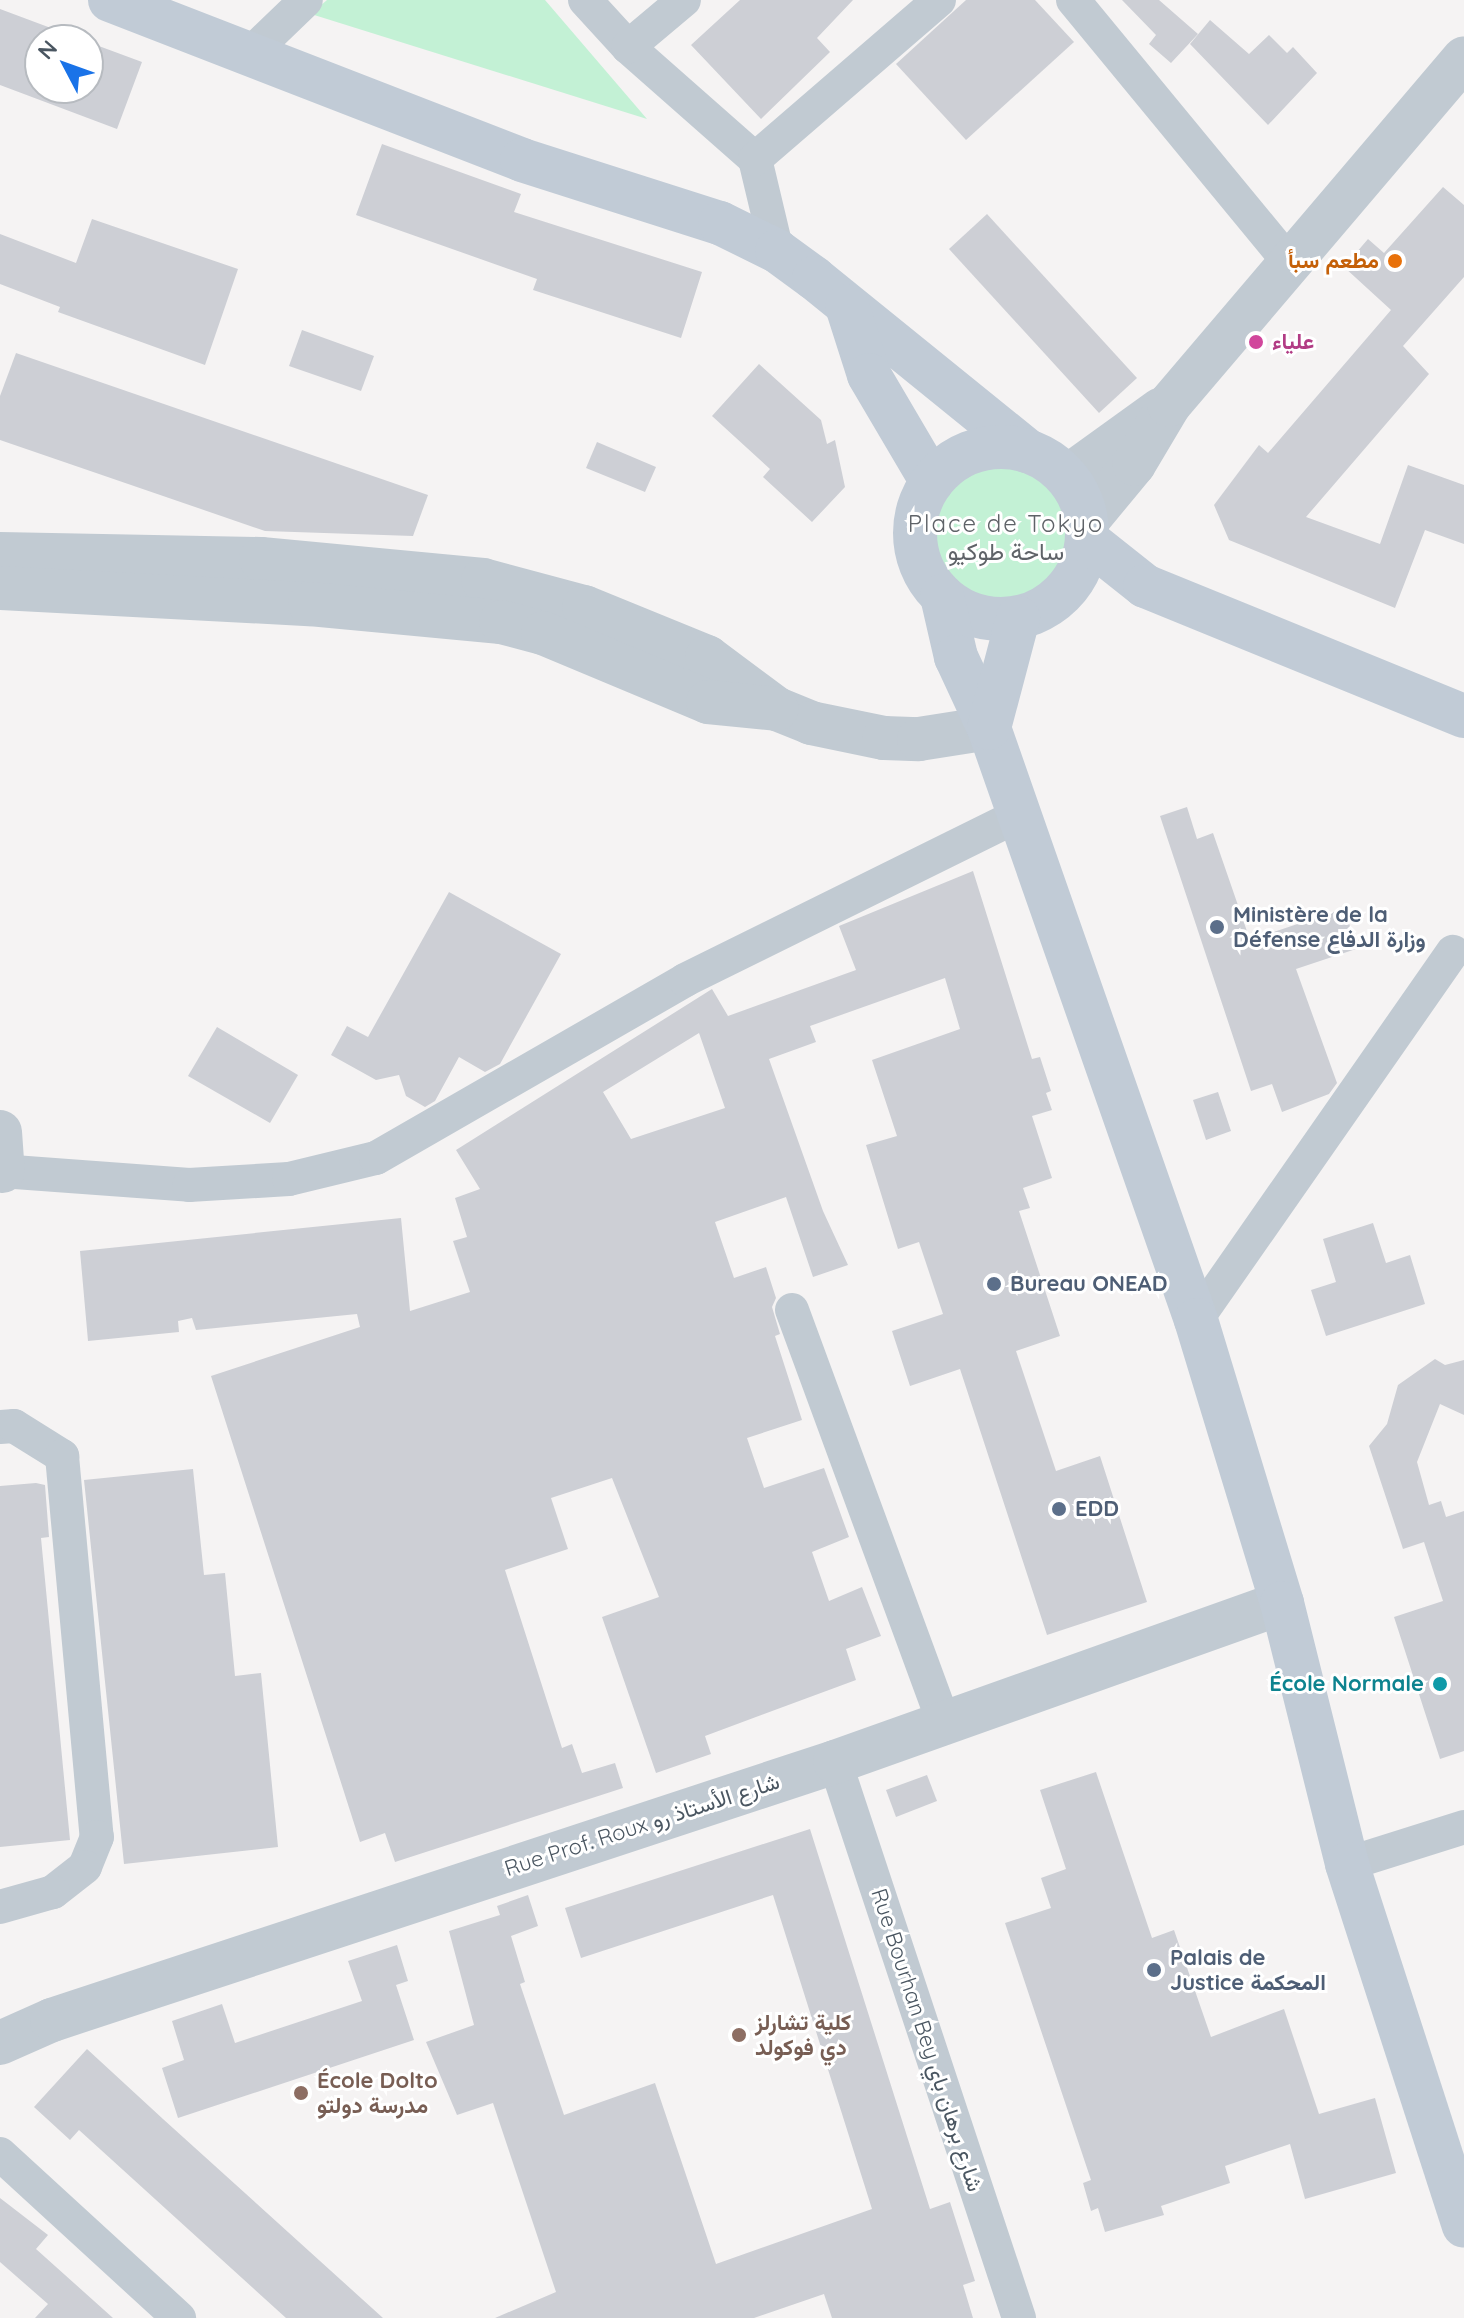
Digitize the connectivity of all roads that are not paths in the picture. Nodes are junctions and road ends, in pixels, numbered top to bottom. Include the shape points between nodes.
1 (110, 0) edge
2 (306, 0) edge
3 (585, 0) edge
4 (684, 0) edge
5 (939, 0) edge
6 (1073, 0) edge
7 (628, 47) junction
8 (251, 53) junction
9 (1464, 58) edge
10 (755, 159) junction
11 (777, 251) junction
12 (1292, 266) junction
13 (847, 306) junction
14 (1169, 405) junction
15 (1028, 451) junction
16 (1067, 477) junction
17 (932, 482) junction
18 (1083, 546) junction
19 (0, 554) edge
20 (0, 588) edge
21 (942, 596) junction
22 (1018, 618) junction
23 (777, 709) junction
24 (1464, 716) edge
25 (989, 728) junction
26 (1017, 816) junction
27 (1453, 952) dead end
28 (1, 1158) edge
29 (792, 1310) dead end
30 (1196, 1320) junction
31 (0, 1427) edge
32 (1282, 1603) junction
33 (943, 1721) junction
34 (835, 1762) junction
35 (1464, 1827) edge
36 (1347, 1864) junction
37 (0, 1907) edge
38 (0, 2043) edge
39 (0, 2154) edge
40 (1464, 2226) edge
41 (179, 2318) edge
42 (1019, 2318) edge

1 - 8 main road
2 - 8 street
3 - 7 street
4 - 7 street
5 - 10 street
6 - 12 street
7 - 10 street
8 - 11 main road via 522,160 720,223
9 - 12 street
10 - 11 street
11 - 13 main road
12 - 14 street
13 - 15 main road
13 - 17 main road via 869,375
14 - 16 street
14 - 18 street
15 - 16 main road
15 - 17 main road via 975,451 951,462
16 - 18 main road
17 - 21 main road via 914,528 926,577
18 - 22 main road via 1060,595
18 - 24 main road via 1145,586
19 - 23 street via 261,559 483,580 584,607 707,657
20 - 23 street via 201,596 489,621 543,633 708,702
21 - 22 main road via 964,611 991,619
21 - 25 main road via 956,657
22 - 25 main road
23 - 25 street via 847,733 884,738 919,739
25 - 26 main road
26 - 28 street via 685,980 376,1158 289,1179 189,1185
26 - 30 main road
27 - 30 street
29 - 33 street
30 - 32 main road
31 - 37 street via 14,1426 62,1456 97,1837 85,1867 53,1892
32 - 33 street, Rue Prof. Roux شارع الأستاذ رو
32 - 36 main road
33 - 34 street, Rue Prof. Roux شارع الأستاذ رو
34 - 38 street, Rue Prof. Roux شارع الأستاذ رو via 52,2020
34 - 42 street, Rue Bourhan Bey شارع برهان باي
35 - 36 street
36 - 40 main road
39 - 41 street

